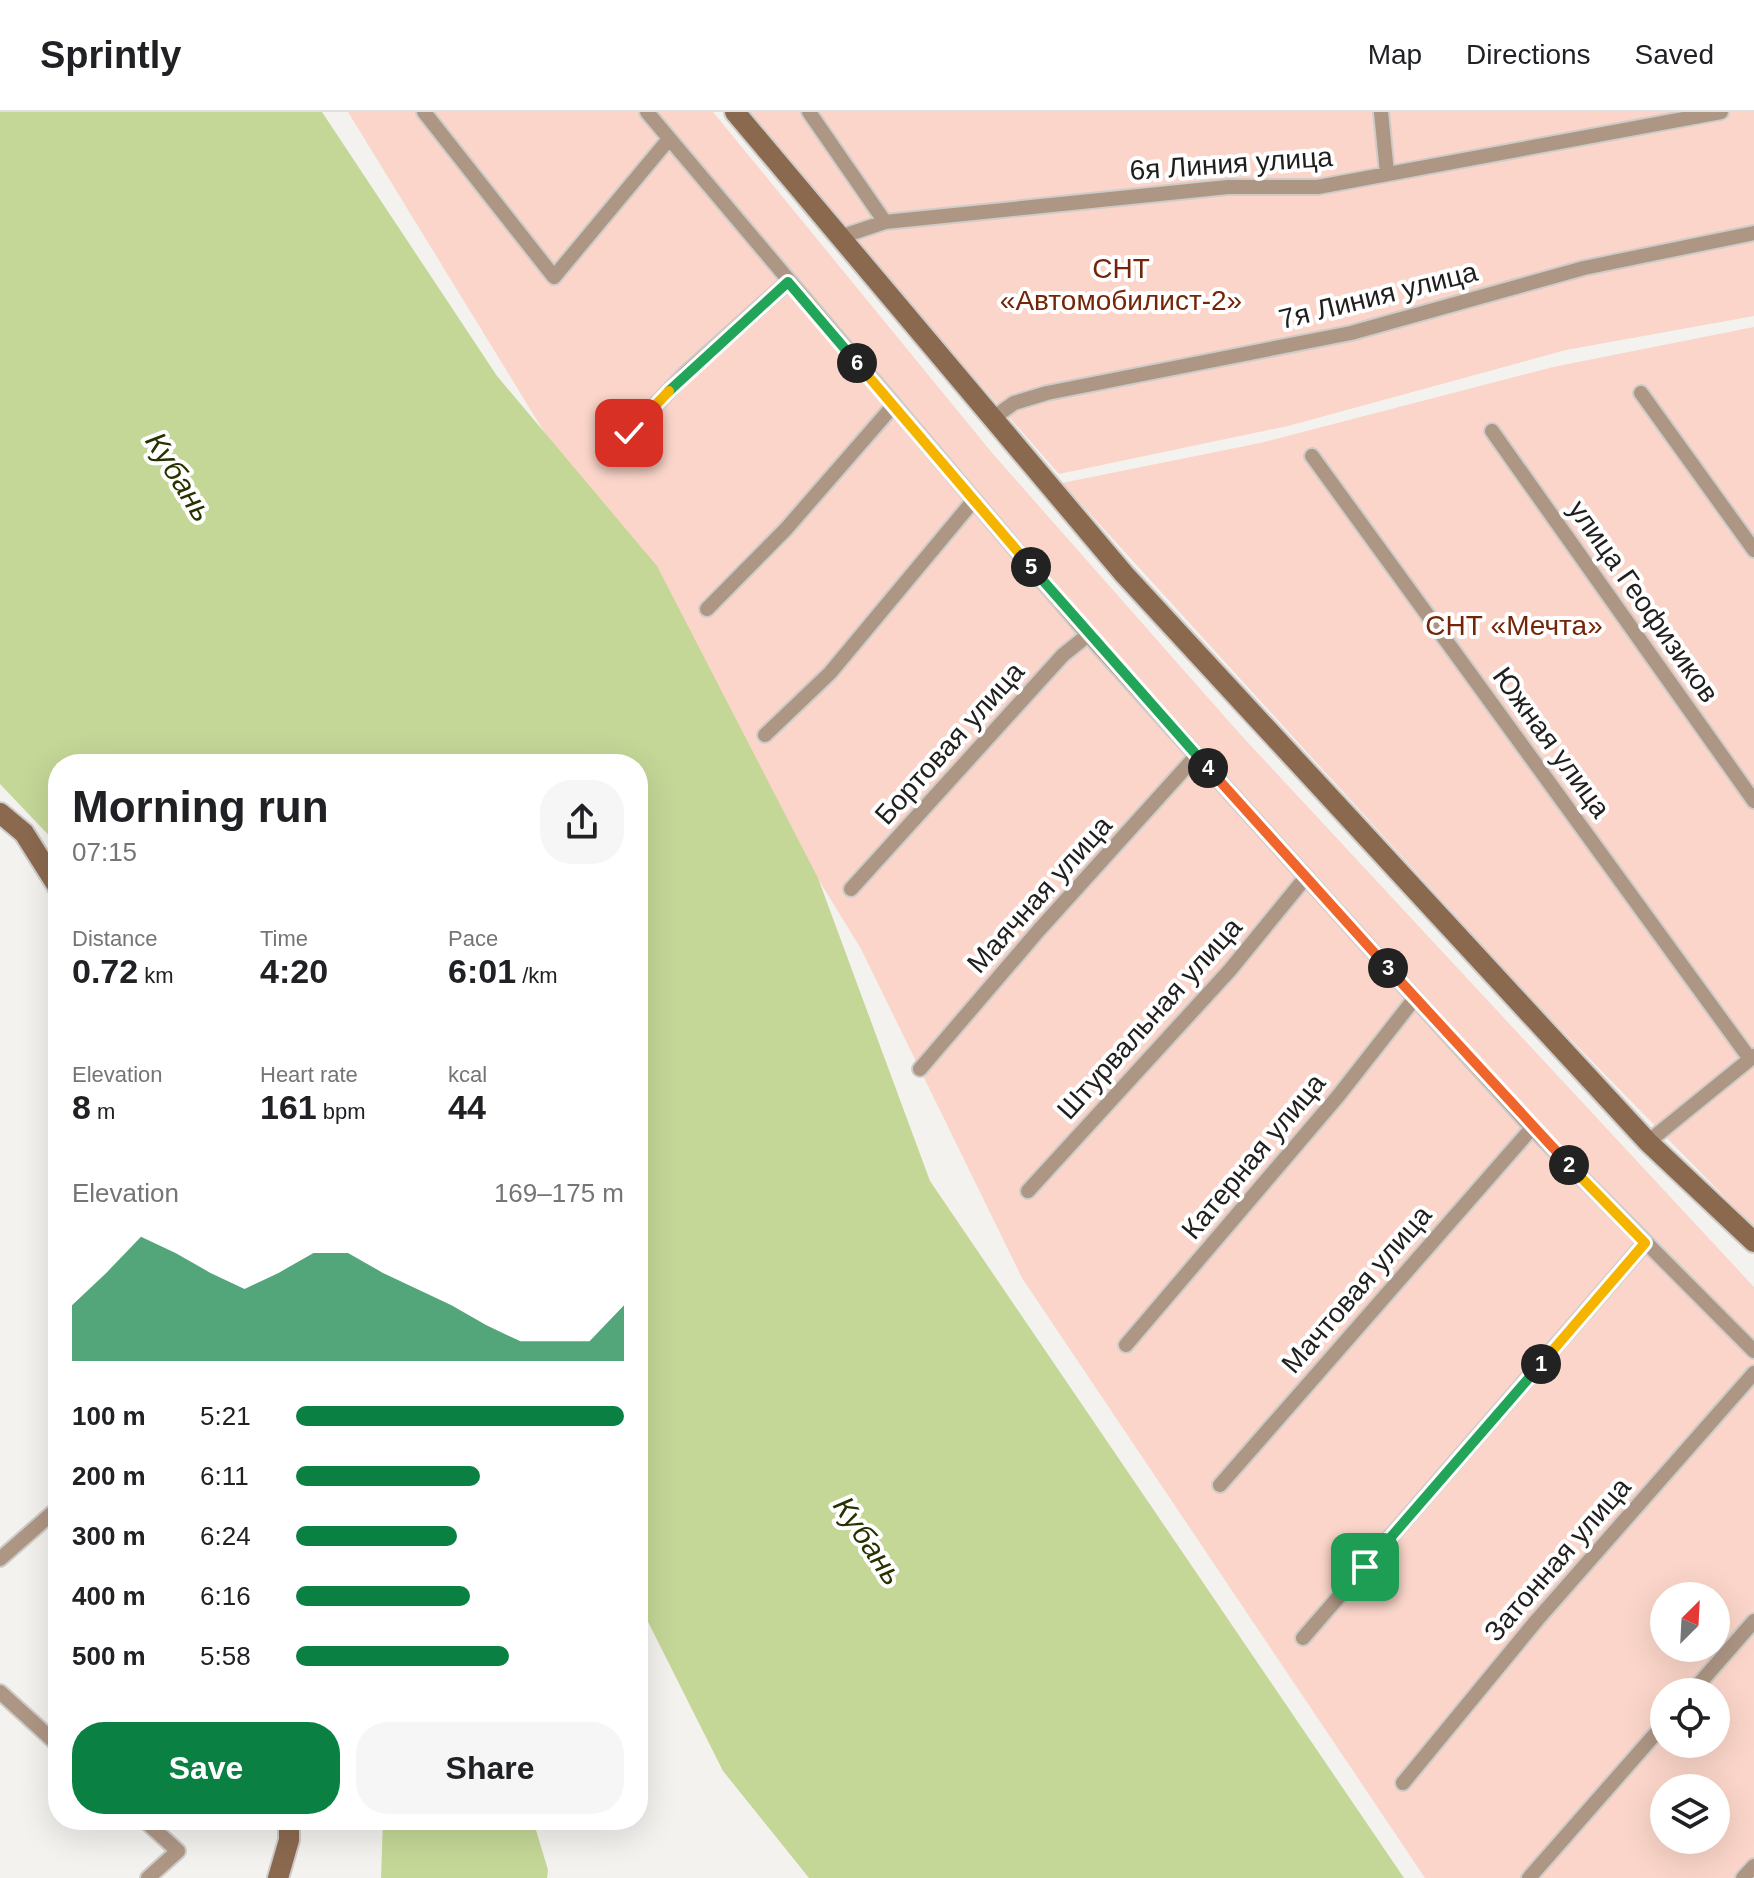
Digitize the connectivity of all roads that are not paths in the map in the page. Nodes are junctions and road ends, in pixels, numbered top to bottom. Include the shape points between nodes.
1 (424, 112) edge
2 (647, 112) edge
3 (735, 112) edge
4 (809, 112) edge
5 (1381, 112) edge
6 (1721, 112) edge
7 (669, 139) junction
8 (1387, 173) junction
9 (885, 222) junction
10 (1754, 233) edge
11 (840, 237) junction
12 (788, 282) junction
13 (1641, 393) dead end
14 (893, 406) junction
15 (993, 418) junction
16 (1492, 431) dead end
17 (629, 433) dead end
18 (1312, 456) dead end
19 (974, 500) junction
20 (1754, 550) edge
21 (707, 609) dead end
22 (1088, 635) junction
23 (765, 735) dead end
24 (1197, 755) junction
25 (1754, 801) edge
26 (0, 813) edge
27 (48, 871) edge
28 (1306, 877) junction
29 (851, 889) dead end
30 (1415, 998) junction
31 (1752, 1057) edge
32 (920, 1069) dead end
33 (1532, 1128) junction
34 (1648, 1142) junction
35 (1028, 1191) dead end
36 (1754, 1242) edge
37 (1645, 1243) junction
38 (1126, 1345) dead end
39 (1754, 1351) edge
40 (1754, 1373) edge
41 (1220, 1485) dead end
42 (48, 1517) edge
43 (0, 1559) edge
44 (1754, 1621) edge
45 (1303, 1638) dead end
46 (1704, 1678) edge
47 (0, 1692) edge
48 (48, 1736) edge
49 (1650, 1740) edge
50 (1403, 1783) dead end
51 (155, 1830) edge
52 (289, 1830) edge
53 (1754, 1866) edge
54 (148, 1878) edge
55 (278, 1878) edge
56 (1529, 1878) edge
57 (1743, 1878) edge

1 - 7 street via 554,277
2 - 7 street
3 - 11 street
4 - 9 street
5 - 8 street
6 - 8 street, 6я Линия улица
7 - 12 street
8 - 9 street, 6я Линия улица via 1318,187 1228,187
9 - 11 street, 6я Линия улица
10 - 15 street, 7я Линия улица via 1584,268 1351,333 1047,393 1014,403
11 - 15 street
12 - 14 street
12 - 17 street via 685,374
13 - 20 street
14 - 19 street
14 - 21 street via 786,529
15 - 34 street via 1124,574
16 - 25 street, улица Геофизиков
18 - 31 street, Южная улица
19 - 22 street
19 - 23 street via 830,673
22 - 24 street
22 - 29 street, Бортовая улица via 1063,655
24 - 28 street
24 - 32 street, Маячная улица
26 - 27 street via 24,833
28 - 30 street
28 - 35 street, Штурвальная улица via 1230,970
30 - 33 street
30 - 38 street, Катерная улица
31 - 34 street
33 - 37 street
33 - 41 street, Мачтовая улица
34 - 36 street
37 - 39 street
37 - 45 street
40 - 50 street, Затонная улица via 1537,1620
42 - 43 street
44 - 46 street
47 - 48 street
49 - 56 street
51 - 54 street via 178,1851
52 - 55 street
53 - 57 street

